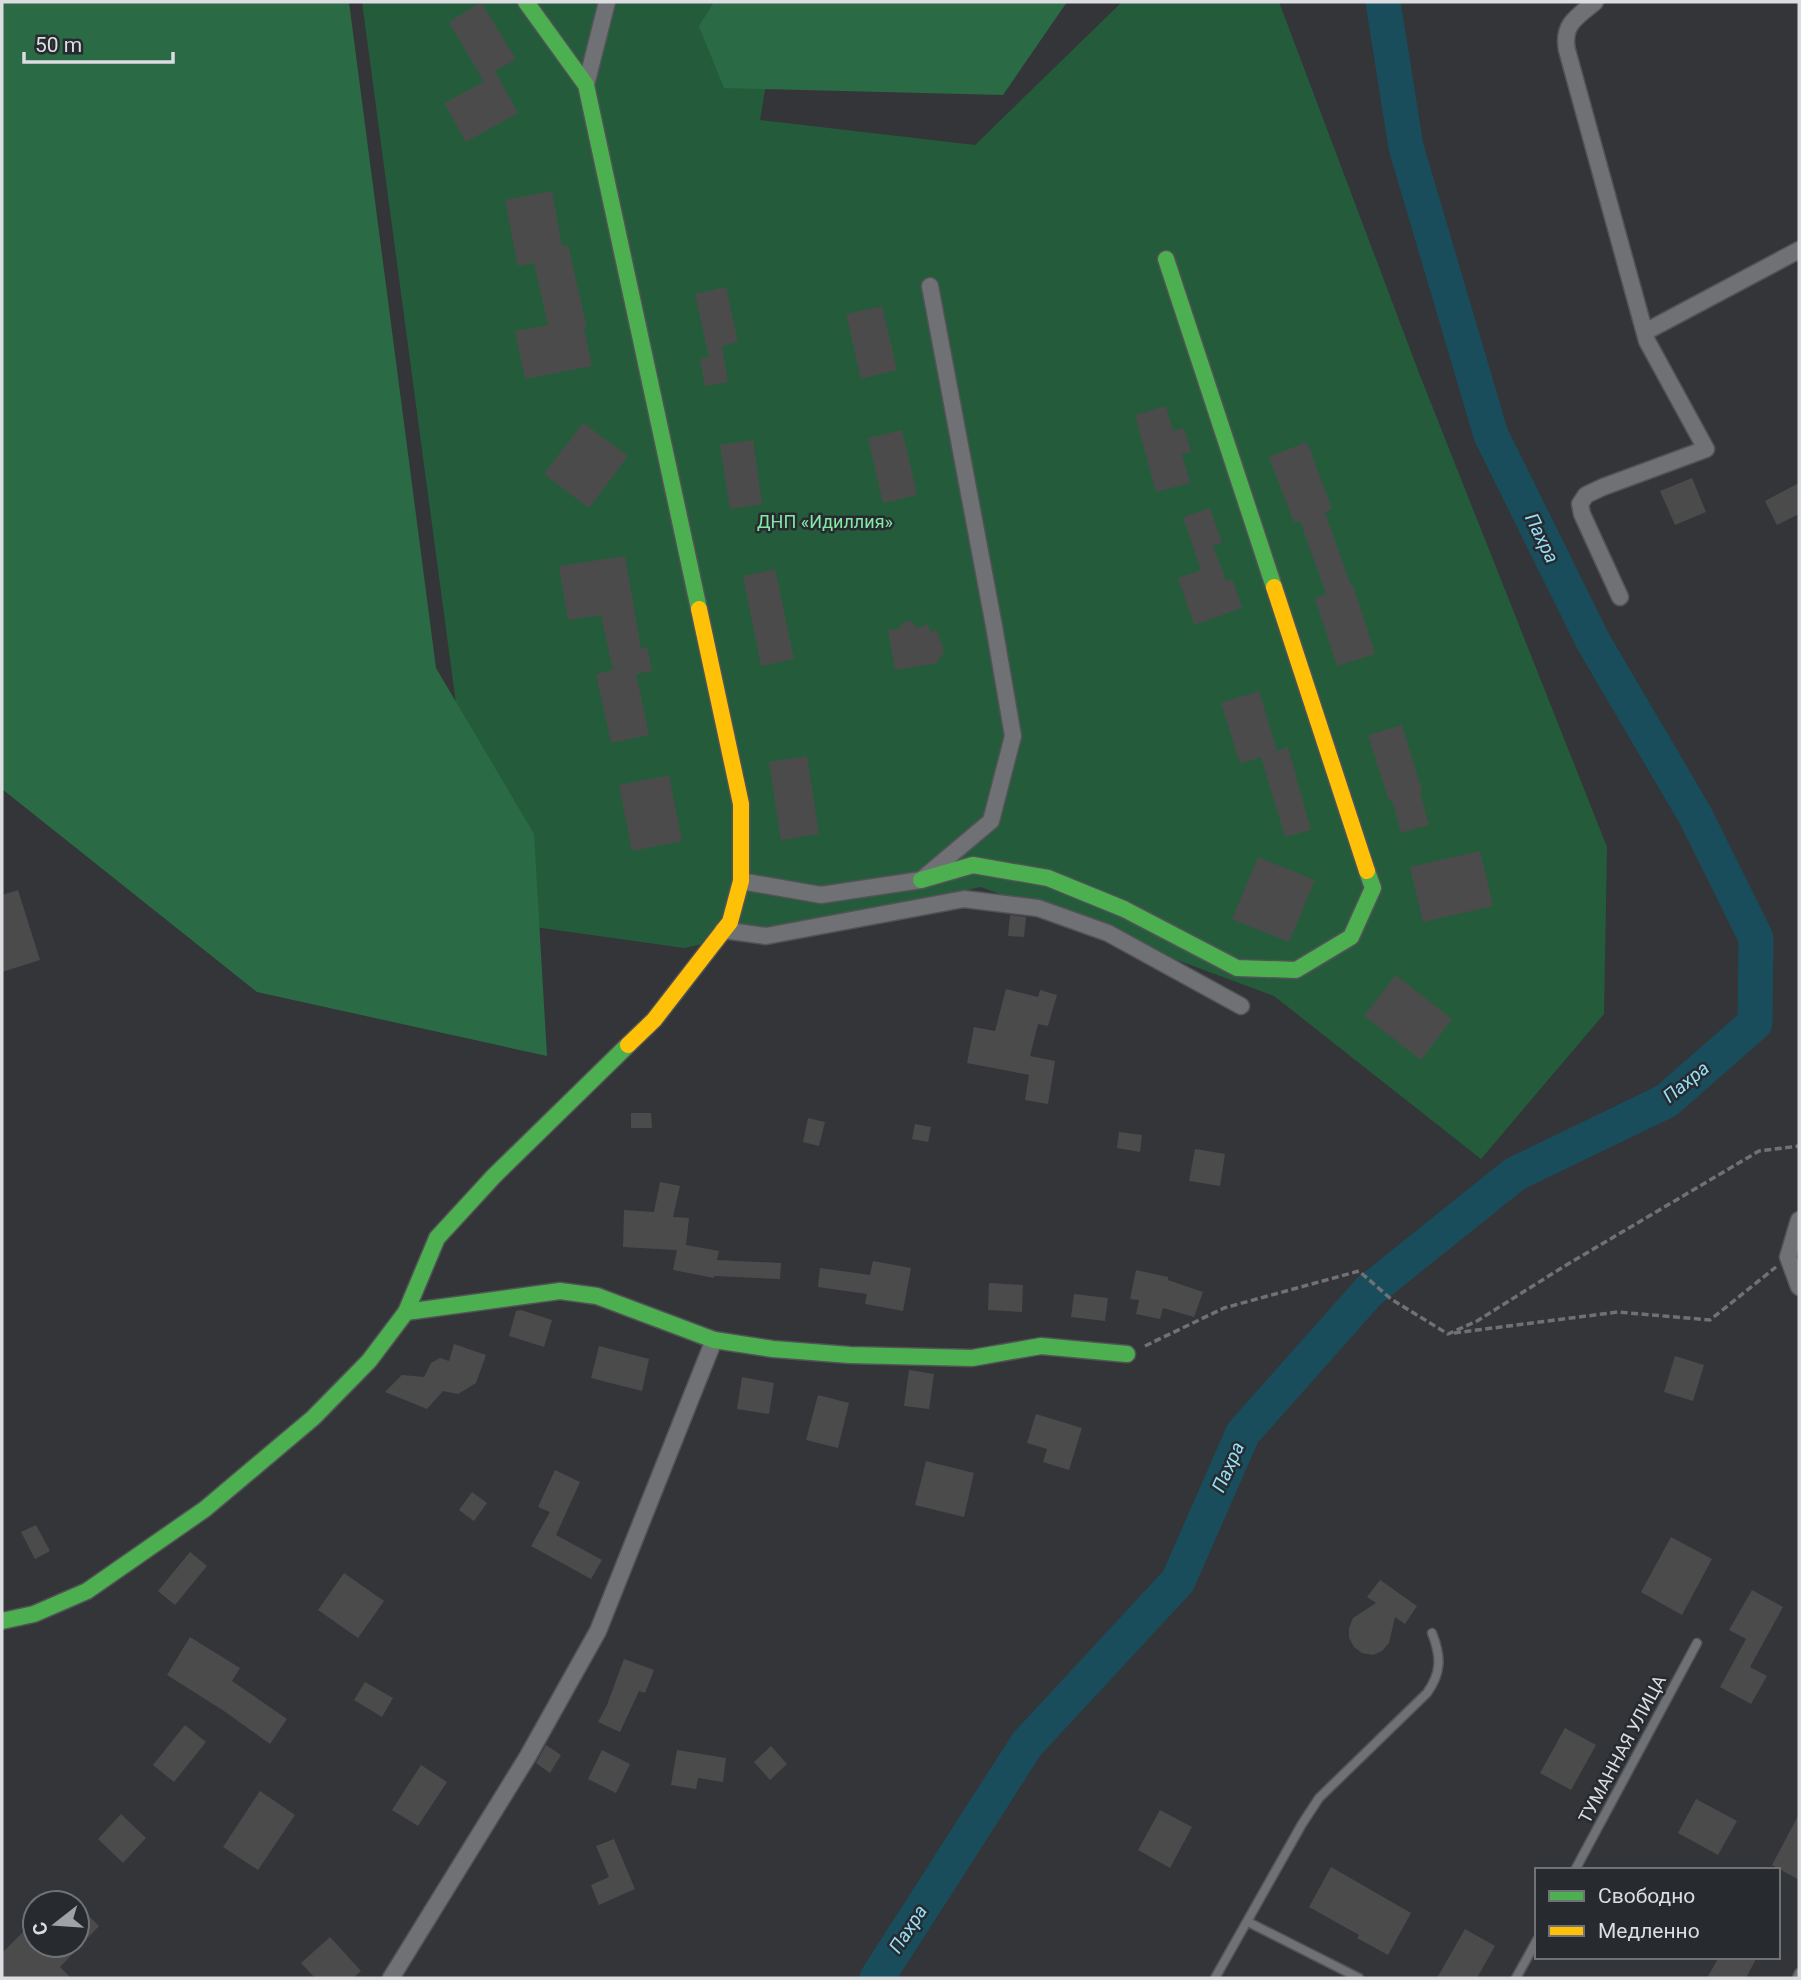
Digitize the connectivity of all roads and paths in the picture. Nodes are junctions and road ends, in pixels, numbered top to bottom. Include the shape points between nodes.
1 (526, 2) edge
2 (607, 2) edge
3 (1595, 2) edge
4 (586, 85) junction
5 (1799, 250) edge
6 (1166, 259) dead end
7 (930, 286) dead end
8 (1645, 332) junction
9 (1620, 597) dead end
10 (921, 880) junction
11 (741, 881) junction
12 (723, 930) junction
13 (1241, 1006) dead end
14 (1799, 1146) edge
15 (1799, 1220) edge
16 (1788, 1258) junction
17 (1799, 1287) edge
18 (406, 1312) junction
19 (1448, 1334) junction
20 (714, 1340) junction
21 (1127, 1354) joint
22 (2, 1620) edge
23 (1432, 1633) dead end
24 (1698, 1643) dead end
25 (1576, 1868) edge
26 (1248, 1922) junction
27 (1535, 1944) edge
28 (1799, 1973) edge
29 (391, 1978) edge
30 (1215, 1978) edge
31 (1359, 1978) edge
32 (1516, 1978) edge
33 (1797, 1978) edge

1 - 4 street
2 - 4 street
3 - 8 street via 1567,28 1565,38
4 - 11 street via 741,804
5 - 8 street
6 - 10 street via 1373,888 1351,937 1296,971 1237,968 1124,909 1048,878 972,865
7 - 10 street via 1013,736 991,821
8 - 9 street via 1706,449 1603,487 1586,495 1580,504
10 - 11 street via 821,895
11 - 12 street via 730,922
12 - 13 street via 766,936 964,899 1038,908 1108,933
12 - 18 street via 654,1020 437,1238
14 - 19 path via 1759,1151 1477,1321
15 - 16 street
16 - 17 street
16 - 19 path via 1710,1320 1618,1312
18 - 20 street via 560,1291 597,1296
18 - 22 street via 369,1361 313,1418 205,1509 87,1591 34,1614
19 - 21 path via 1391,1299 1359,1271 1224,1308
20 - 21 street via 863,1356 972,1358 1041,1346
20 - 29 street via 598,1631 522,1767
23 - 26 lane via 1440,1664 1427,1693 1319,1798
24 - 25 lane, ТУМАННАЯ УЛИЦА
26 - 30 lane
26 - 31 lane
27 - 32 lane
28 - 33 lane

